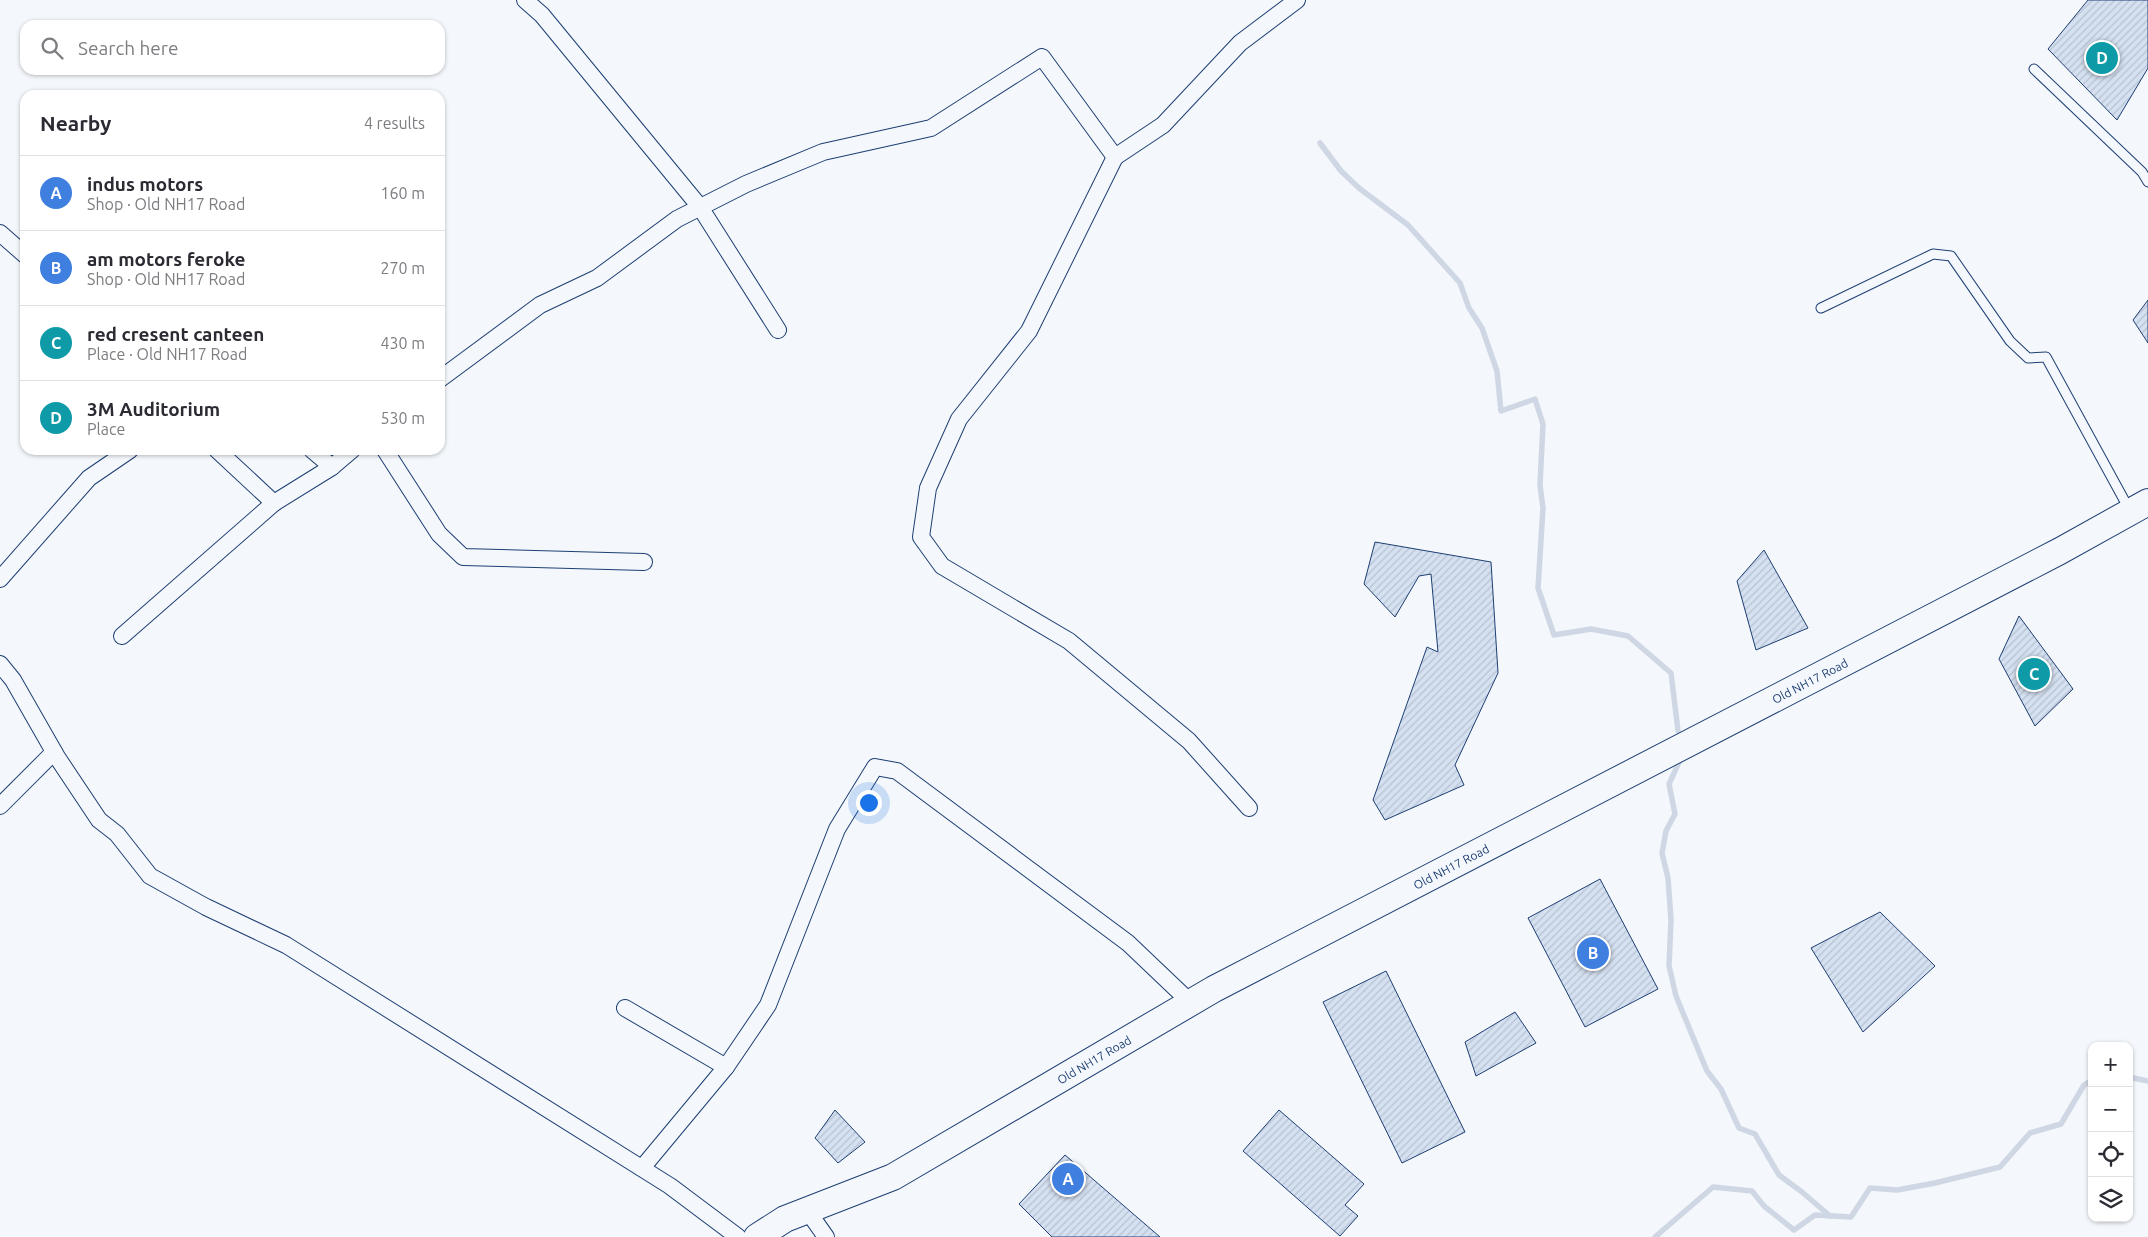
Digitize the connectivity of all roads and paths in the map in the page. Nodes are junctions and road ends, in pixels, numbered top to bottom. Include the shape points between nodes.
1 (524, 0) edge
2 (1297, 0) edge
3 (2034, 69) dead end
4 (1114, 157) junction
5 (2148, 182) edge
6 (700, 208) junction
7 (0, 233) edge
8 (20, 251) edge
9 (1821, 308) dead end
10 (778, 330) dead end
11 (445, 375) edge
12 (123, 455) edge
13 (221, 455) edge
14 (318, 455) edge
15 (346, 455) edge
16 (388, 455) edge
17 (332, 467) junction
18 (274, 503) junction
19 (2139, 507) edge
20 (644, 562) dead end
21 (0, 579) edge
22 (122, 636) dead end
23 (0, 664) edge
24 (54, 752) junction
25 (0, 806) edge
26 (1249, 808) dead end
27 (1190, 1002) junction
28 (625, 1008) dead end
29 (726, 1067) junction
30 (642, 1168) junction
31 (807, 1210) junction
32 (738, 1237) edge
33 (757, 1237) edge
34 (826, 1237) edge

1 - 6 street via 542,15
2 - 4 street via 1240,43 1163,125
3 - 5 lane via 2142,172
4 - 6 street via 1042,57 931,128 823,152 746,184
4 - 26 street via 1029,331 959,419 928,488 921,537 942,566 1069,641 1182,735
6 - 10 street
6 - 11 street via 678,219 597,278 540,305
7 - 8 street
9 - 19 lane via 1933,254 1951,256 2010,341 2028,358 2046,357
12 - 21 street via 89,478
13 - 18 street
14 - 17 street
15 - 17 street
16 - 20 street via 439,534 463,557
17 - 18 street
18 - 22 street
19 - 27 main road, Old NH17 Road
23 - 24 street via 13,680
24 - 25 street
24 - 30 street via 99,820 117,834 150,876 286,945
27 - 29 street via 1128,943 913,782 897,771 875,767 837,829 768,1005
27 - 31 main road, Old NH17 Road via 894,1177
28 - 29 street
29 - 30 street
30 - 32 street
31 - 33 main road, Old NH17 Road via 784,1219
31 - 34 street

